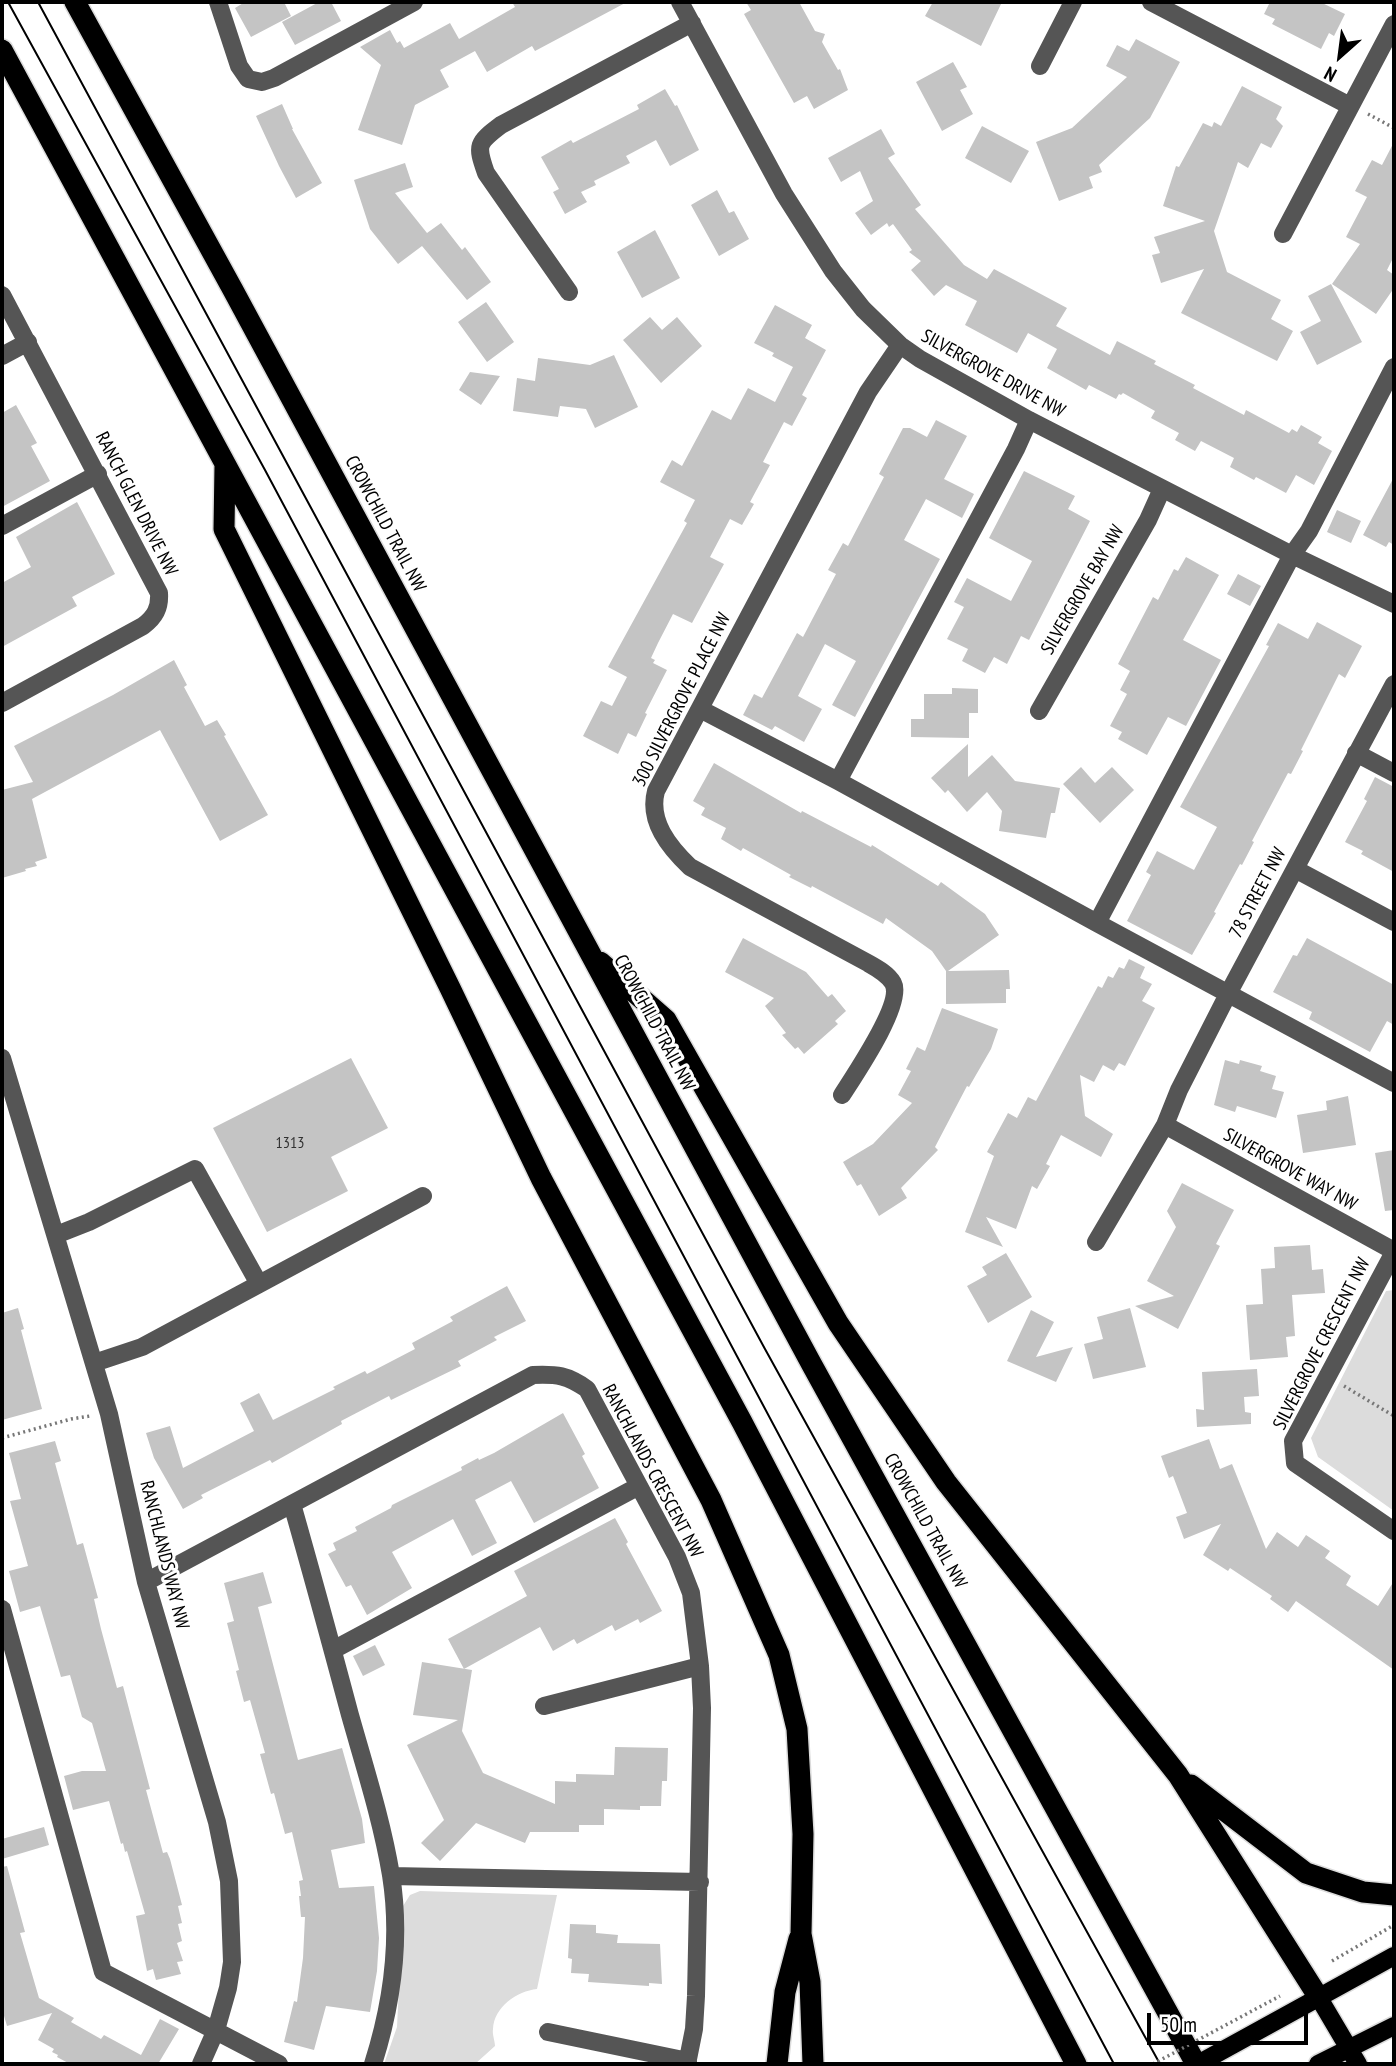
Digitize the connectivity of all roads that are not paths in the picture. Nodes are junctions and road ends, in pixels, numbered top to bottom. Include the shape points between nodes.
1 (75, 2) edge
2 (218, 2) edge
3 (414, 2) edge
4 (680, 2) edge
5 (1073, 2) edge
6 (1150, 2) edge
7 (692, 23) junction
8 (1394, 24) edge
9 (2, 50) edge
10 (1040, 66) dead end
11 (1350, 106) junction
12 (1283, 234) dead end
13 (569, 292) dead end
14 (2, 295) edge
15 (28, 342) junction
16 (900, 345) junction
17 (2, 356) edge
18 (1394, 367) edge
19 (1029, 420) junction
20 (225, 463) junction
21 (98, 474) junction
22 (1163, 489) junction
23 (2, 526) edge
24 (1292, 555) junction
25 (1394, 604) edge
26 (1394, 684) edge
27 (2, 703) edge
28 (700, 709) junction
29 (1039, 710) dead end
30 (1356, 753) junction
31 (1394, 773) edge
32 (838, 781) junction
33 (1295, 869) junction
34 (1394, 922) edge
35 (1097, 923) junction
36 (591, 954) junction
37 (1227, 994) junction
38 (2, 1058) edge
39 (1394, 1083) edge
40 (842, 1095) dead end
41 (1165, 1125) junction
42 (423, 1196) dead end
43 (56, 1235) junction
44 (1096, 1242) dead end
45 (1394, 1252) edge
46 (259, 1284) junction
47 (94, 1363) junction
48 (639, 1486) junction
49 (292, 1504) junction
50 (1394, 1531) edge
51 (146, 1582) junction
52 (2, 1609) edge
53 (333, 1650) junction
54 (700, 1666) junction
55 (544, 1706) dead end
56 (1178, 1775) junction
57 (391, 1876) junction
58 (700, 1882) junction
59 (1394, 1895) edge
60 (801, 1934) junction
61 (1394, 1956) edge
62 (1319, 1998) junction
63 (1394, 2026) edge
64 (216, 2030) junction
65 (548, 2032) dead end
66 (1353, 2057) edge
67 (688, 2062) edge
68 (201, 2064) edge
69 (279, 2064) edge
70 (373, 2064) edge
71 (777, 2064) edge
72 (813, 2064) edge
73 (1076, 2064) edge
74 (1197, 2064) edge
75 (1318, 2064) edge

1 - 36 highway, CROWCHILD TRAIL NW
2 - 3 street via 239,66 248,79 262,82
4 - 7 street, SILVERGROVE DRIVE NW
5 - 10 street
6 - 11 street
7 - 13 street via 501,125 480,143 478,151 486,173
7 - 16 street, SILVERGROVE DRIVE NW via 784,194 826,260 863,309
8 - 11 street
9 - 20 highway
11 - 12 street
14 - 15 street, RANCH GLEN DRIVE NW
15 - 17 street
15 - 21 street, RANCH GLEN DRIVE NW
16 - 19 street, SILVERGROVE DRIVE NW
16 - 28 street, 300 SILVERGROVE PLACE NW via 868,392
18 - 24 street
19 - 22 street, SILVERGROVE DRIVE NW
19 - 32 street
20 - 60 highway via 224,529 541,1178 711,1500 779,1655 797,1729 803,1834
20 - 73 highway via 742,1422
21 - 23 street
21 - 27 street, RANCH GLEN DRIVE NW via 159,593 158,607 143,626
22 - 24 street, SILVERGROVE DRIVE NW
22 - 29 street, SILVERGROVE BAY NW
24 - 25 street, SILVERGROVE DRIVE NW
24 - 35 street
26 - 30 street, 78 STREET NW
28 - 32 street
28 - 40 street, 300 SILVERGROVE PLACE NW via 653,804 657,822 678,855 710,879 868,963 894,984 896,995 889,1013
30 - 31 street
30 - 33 street, 78 STREET NW
32 - 35 street
33 - 34 street
33 - 37 street, 78 STREET NW
35 - 37 street
36 - 56 highway via 666,1020 846,1334 946,1482
36 - 74 highway, CROWCHILD TRAIL NW
37 - 39 street
37 - 41 street, 78 STREET NW
38 - 43 street, RANCHLANDS WAY NW
41 - 44 street, 78 STREET NW
41 - 45 street, SILVERGROVE WAY NW
42 - 46 street
43 - 46 street via 195,1170
43 - 47 street, RANCHLANDS WAY NW
45 - 50 street, SILVERGROVE CRESCENT NW via 1293,1441 1295,1463
46 - 47 street via 142,1347
47 - 51 street, RANCHLANDS WAY NW via 110,1414
48 - 49 street, RANCHLANDS CRESCENT NW via 586,1390 571,1378 533,1375
48 - 53 street
48 - 54 street, RANCHLANDS CRESCENT NW via 691,1593
49 - 51 street, RANCHLANDS CRESCENT NW
49 - 53 street
51 - 64 street, RANCHLANDS WAY NW via 217,1822 229,1881 232,1962
52 - 64 street via 103,1972
53 - 57 street
54 - 55 street
54 - 58 street, RANCHLANDS CRESCENT NW
56 - 59 highway via 1306,1873 1363,1892
56 - 62 highway
57 - 58 street
57 - 70 street via 392,1981
58 - 67 street, RANCHLANDS CRESCENT NW via 694,2029
60 - 71 highway via 785,1992
60 - 72 highway via 810,1982
61 - 62 main road
62 - 66 main road
62 - 74 main road
63 - 66 main road
64 - 68 street, RANCHLANDS WAY NW
64 - 69 street
65 - 67 street
66 - 75 main road

